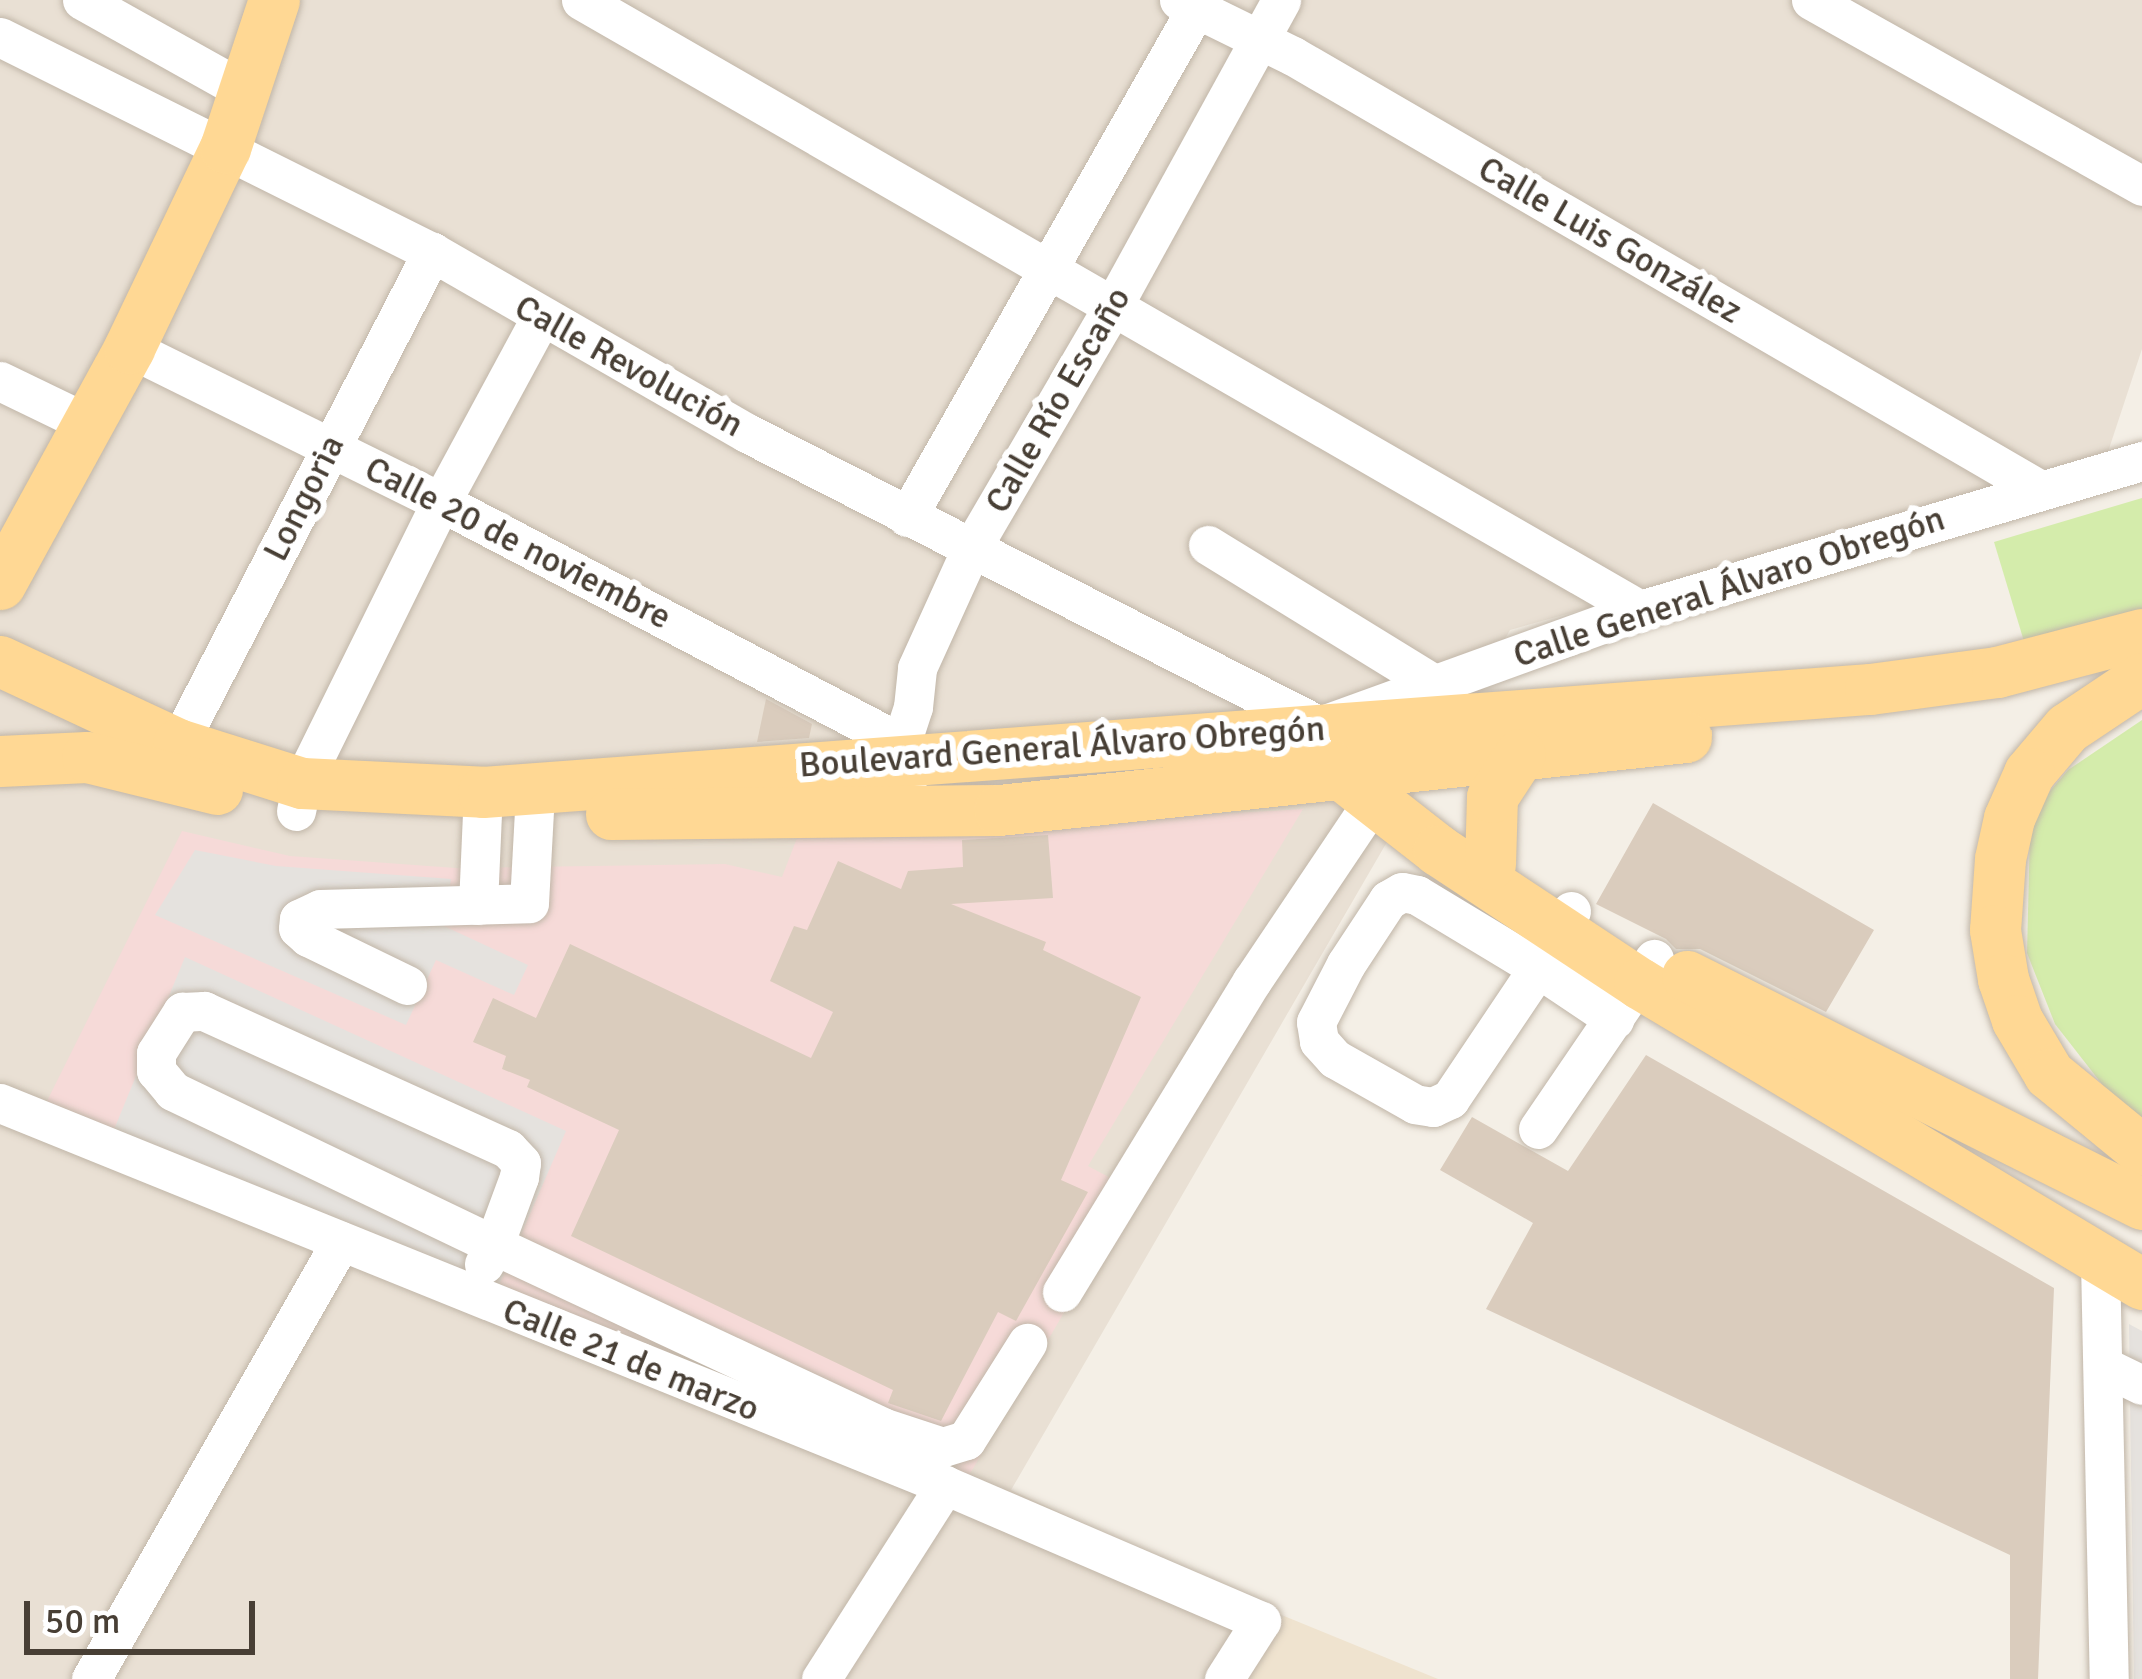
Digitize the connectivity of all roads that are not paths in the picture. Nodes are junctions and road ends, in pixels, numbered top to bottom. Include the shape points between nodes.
1 (82, 0) edge
2 (274, 0) edge
3 (581, 0) edge
4 (1281, 0) edge
5 (1811, 0) edge
6 (1192, 3) edge
7 (0, 37) edge
8 (1257, 42) junction
9 (243, 90) junction
10 (225, 148) junction
11 (2140, 182) edge
12 (432, 252) junction
13 (1051, 269) junction
14 (1114, 306) junction
15 (541, 317) junction
16 (129, 348) junction
17 (0, 381) edge
18 (88, 424) junction
19 (330, 446) junction
20 (2142, 460) edge
21 (2037, 488) junction
22 (441, 502) junction
23 (907, 517) junction
24 (1208, 545) dead end
25 (971, 549) junction
26 (0, 584) edge
27 (1640, 610) junction
28 (2142, 634) edge
29 (0, 661) edge
30 (2142, 674) edge
31 (1434, 684) junction
32 (1288, 717) junction
33 (899, 751) junction
34 (1520, 754) junction
35 (168, 759) junction
36 (0, 761) edge
37 (1362, 782) junction
38 (299, 797) junction
39 (534, 803) junction
40 (482, 804) junction
41 (923, 812) junction
42 (1490, 864) junction
43 (478, 905) junction
44 (1556, 936) junction
45 (407, 986) dead end
46 (1636, 987) junction
47 (0, 1103) edge
48 (1936, 1103) junction
49 (1538, 1129) dead end
50 (2142, 1150) edge
51 (2142, 1204) edge
52 (340, 1240) junction
53 (494, 1246) junction
54 (2128, 1264) edge
55 (1062, 1292) dead end
56 (468, 1294) junction
57 (1027, 1343) dead end
58 (2103, 1366) junction
59 (2142, 1385) edge
60 (945, 1485) junction
61 (91, 1679) edge
62 (821, 1679) edge
63 (1225, 1679) edge
64 (2109, 1679) edge

1 - 9 street
2 - 9 main road
3 - 13 street
4 - 8 street, Calle Río Escaño
5 - 11 street
6 - 8 street, Calle Luis González
6 - 13 street, Calle Río Escaño
7 - 10 street, Calle Revolución
8 - 14 street, Calle Río Escaño
8 - 21 street, Calle Luis González
9 - 10 main road
10 - 12 street, Calle Revolución
10 - 16 main road
12 - 15 street, Calle Revolución
12 - 19 street, Longoria
13 - 14 street
13 - 23 street, Calle Río Escaño
14 - 25 street, Calle Río Escaño
14 - 27 street
15 - 22 street
15 - 23 street, Calle Revolución
16 - 18 main road
16 - 19 street, Calle 20 de noviembre
17 - 18 street
18 - 26 main road
19 - 22 street, Calle 20 de noviembre
19 - 35 street, Longoria
20 - 21 street, Calle General Álvaro Obregón
21 - 27 street, Calle General Álvaro Obregón
22 - 33 street, Calle 20 de noviembre
22 - 38 street
23 - 25 street, Calle Revolución
24 - 31 street
25 - 32 street, Calle Revolución
25 - 33 street, Calle Río Escaño via 917,668
27 - 31 street, Calle General Álvaro Obregón
28 - 32 main road, Boulevard General Álvaro Obregón via 1997,672 1870,688
29 - 35 main road, Boulevard General Álvaro Obregón
30 - 34 main road, Boulevard General Álvaro Obregón via 1977,709
30 - 50 main road via 2067,728 2029,773 2000,859 1995,930 2017,1020 2049,1074
31 - 32 street, Calle General Álvaro Obregón
32 - 33 main road, Boulevard General Álvaro Obregón
32 - 37 main road
33 - 39 main road, Boulevard General Álvaro Obregón
33 - 41 street
34 - 37 main road, Boulevard General Álvaro Obregón
34 - 42 main road via 1492,797
35 - 36 main road
35 - 38 main road, Boulevard General Álvaro Obregón
37 - 41 main road, Boulevard General Álvaro Obregón
37 - 42 main road
37 - 44 main road
37 - 55 street via 1252,981
38 - 40 main road, Boulevard General Álvaro Obregón
39 - 40 main road, Boulevard General Álvaro Obregón
39 - 41 main road, Boulevard General Álvaro Obregón
39 - 43 street via 529,903
40 - 43 street
42 - 44 main road
43 - 45 street via 320,909 298,920 308,937
44 - 44 street via 1450,1100 1415,1104 1335,1059 1318,1040 1316,1022 1346,964 1388,899 1402,892
44 - 46 main road
44 - 46 street
46 - 48 main road
46 - 49 street
46 - 54 main road
47 - 52 street, Calle 21 de marzo
48 - 51 main road
48 - 54 main road via 1974,1147
52 - 56 street, Calle 21 de marzo
52 - 61 street
53 - 53 street via 173,1090 156,1071 166,1032 182,1012 204,1011 508,1149 521,1163 519,1177
53 - 56 street
53 - 57 street via 882,1427 944,1447 966,1440
54 - 58 street
56 - 60 street, Calle 21 de marzo
58 - 59 street
58 - 64 street
60 - 62 street
60 - 63 street, Calle 21 de marzo via 1261,1621

